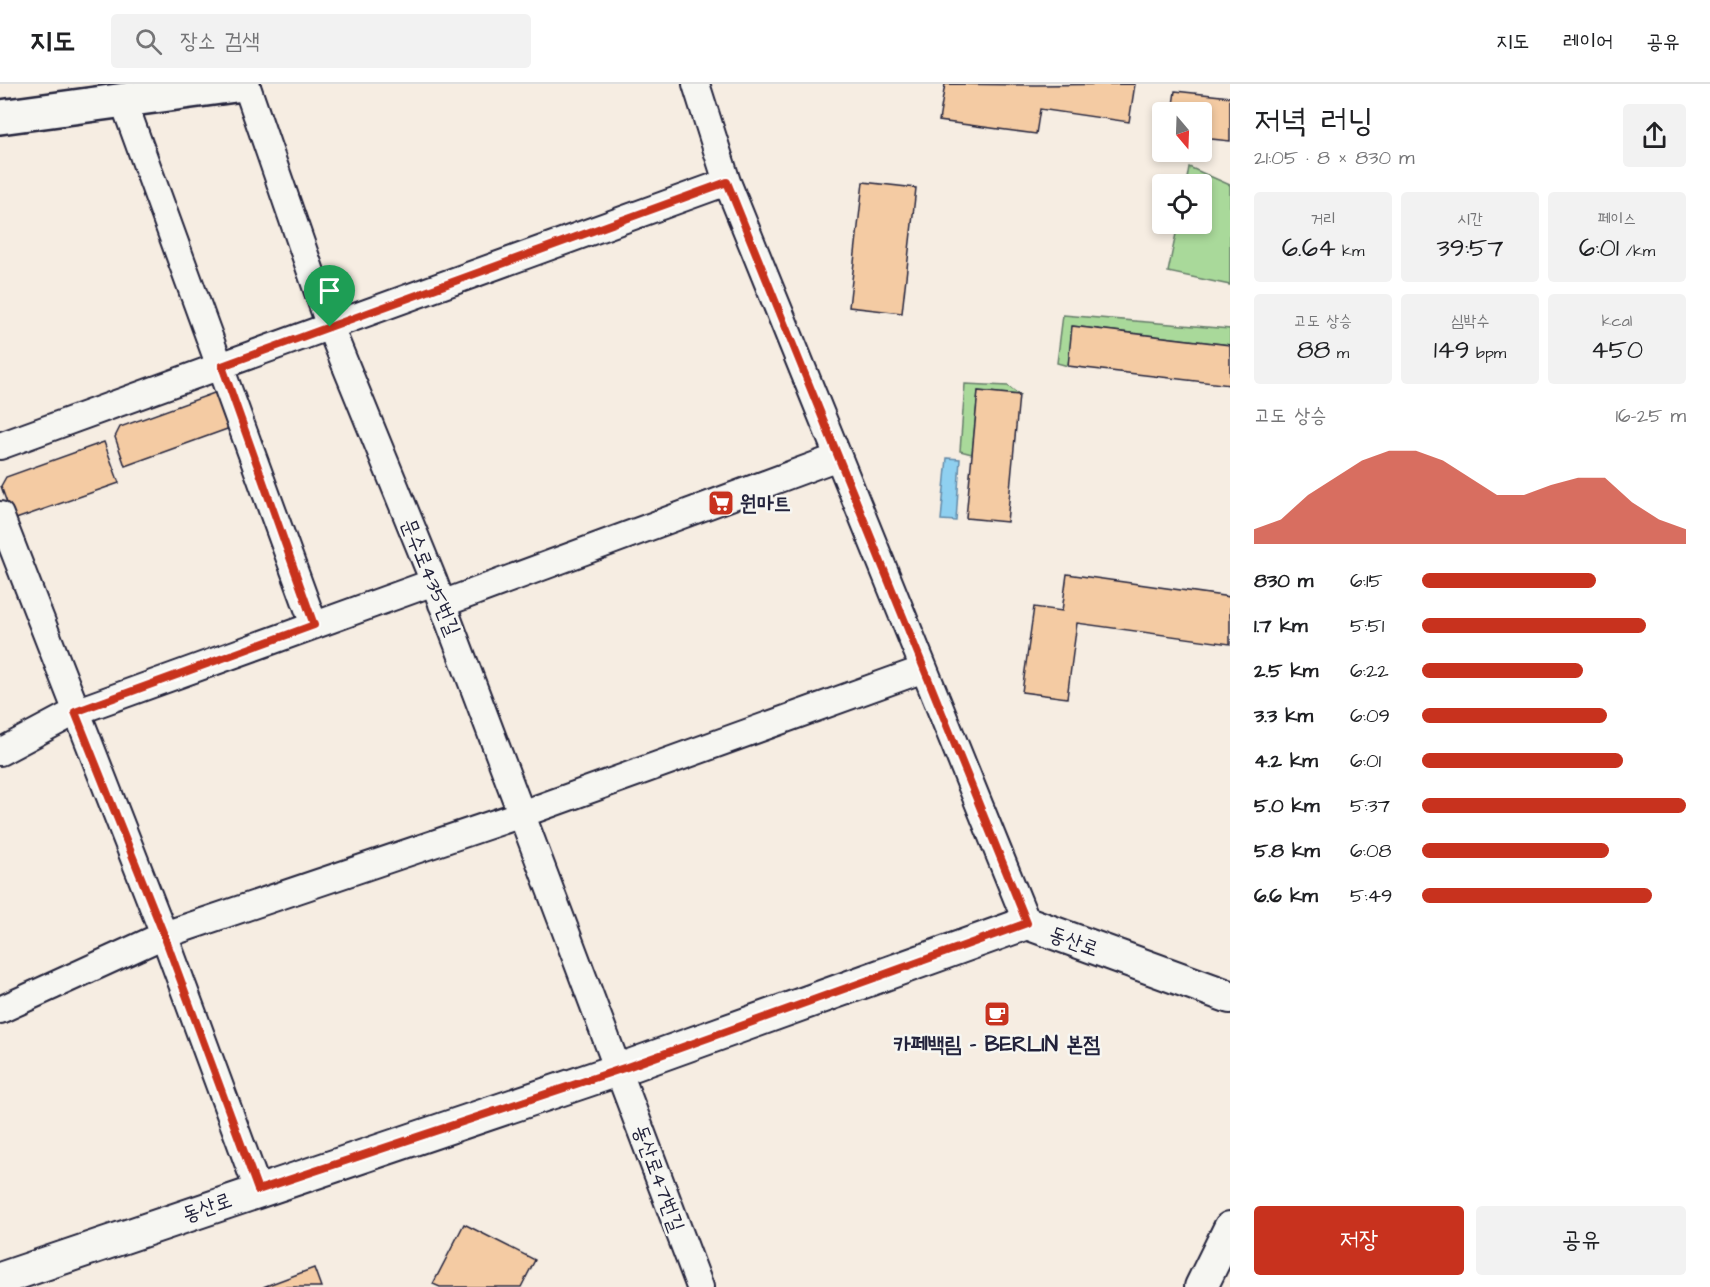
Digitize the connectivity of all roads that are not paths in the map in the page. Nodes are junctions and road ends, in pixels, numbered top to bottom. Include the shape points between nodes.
1 (81, 84) edge
2 (245, 84) edge
3 (696, 84) edge
4 (123, 100) junction
5 (11, 116) edge
6 (727, 182) junction
7 (330, 327) junction
8 (222, 366) junction
9 (0, 446) edge
10 (838, 457) junction
11 (0, 515) edge
12 (438, 593) junction
13 (314, 625) junction
14 (924, 669) junction
15 (75, 712) junction
16 (0, 752) edge
17 (522, 814) junction
18 (1027, 923) junction
19 (164, 935) junction
20 (1230, 997) edge
21 (0, 1010) edge
22 (619, 1070) junction
23 (258, 1190) junction
24 (1230, 1228) edge
25 (2, 1270) edge
26 (700, 1287) edge
27 (1201, 1287) edge

1 - 5 main road via 65,102
2 - 4 main road
2 - 7 street, 문수로435번길
3 - 6 street
4 - 5 main road
4 - 8 street
6 - 7 street
6 - 10 street
7 - 8 street
7 - 12 street, 문수로435번길
8 - 9 street
8 - 13 street
10 - 12 street
10 - 14 street
11 - 15 street
12 - 13 street
12 - 17 street, 문수로435번길
13 - 15 street
14 - 17 street
14 - 18 street
15 - 16 street
15 - 19 street
17 - 19 street
17 - 22 street, 문수로435번길
18 - 20 street, 동산로
18 - 22 street, 동산로
19 - 21 street
19 - 23 street
22 - 23 street, 동산로
22 - 26 street, 동산로47번길
23 - 25 street, 동산로
24 - 27 street

